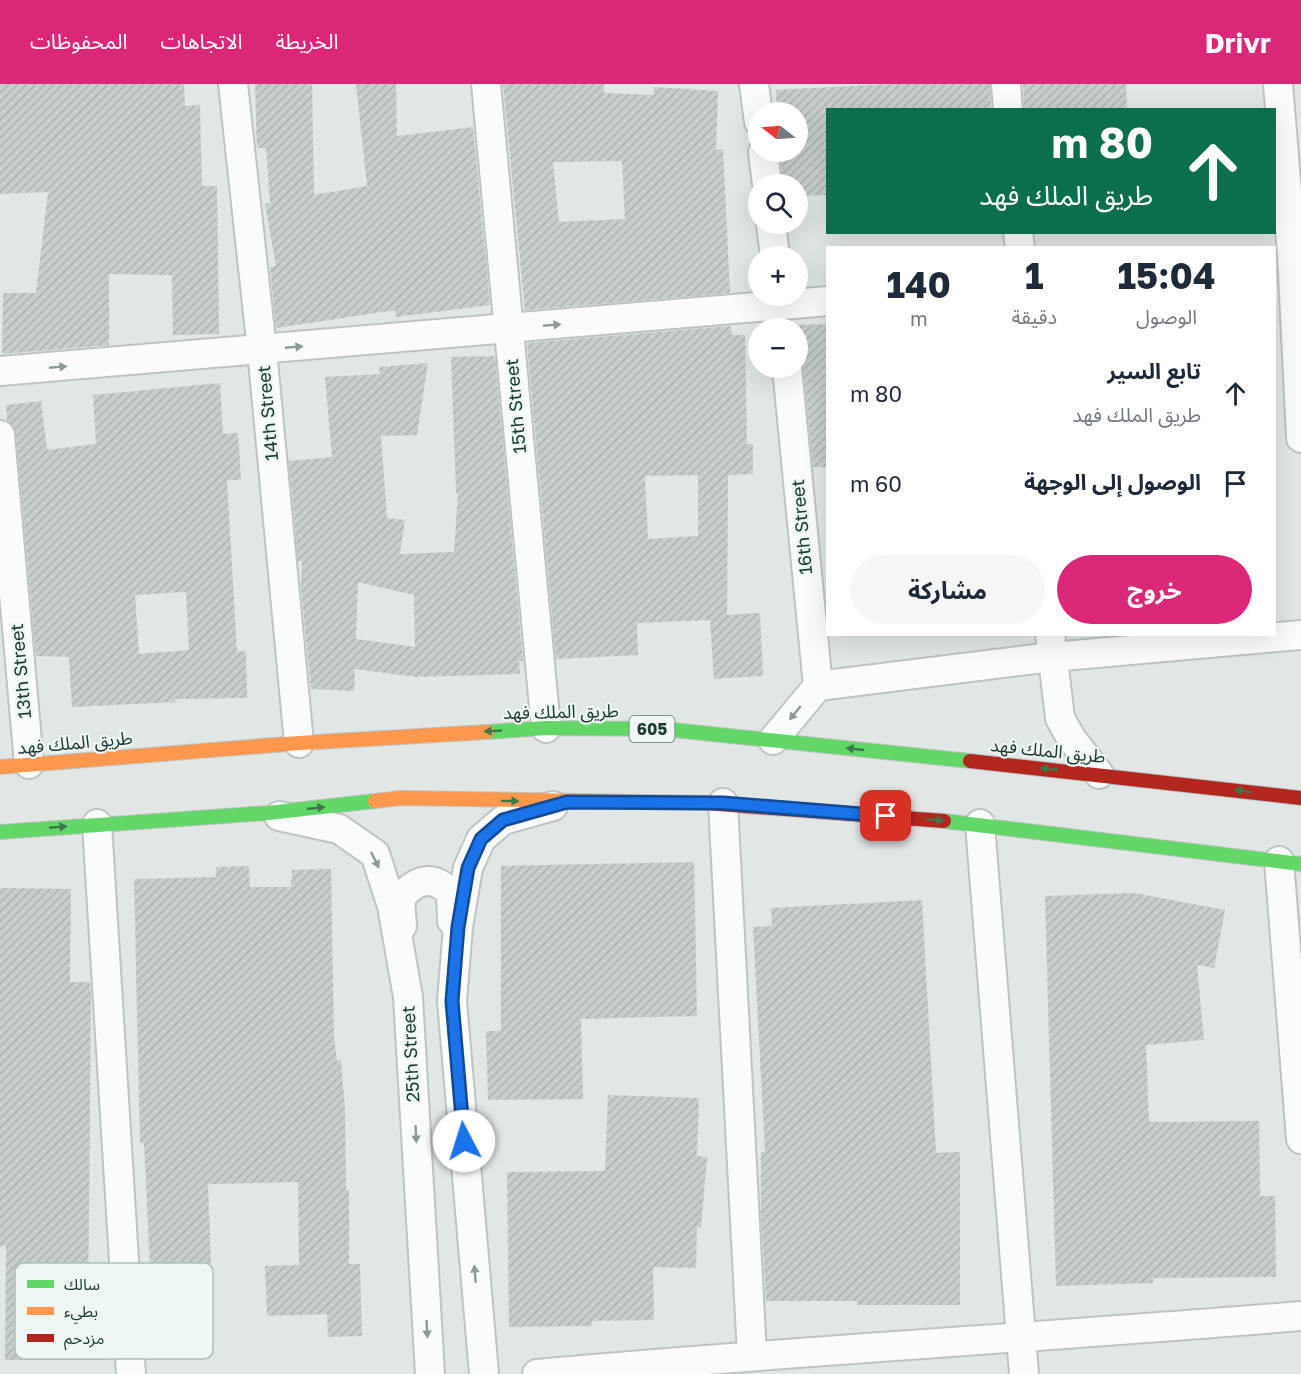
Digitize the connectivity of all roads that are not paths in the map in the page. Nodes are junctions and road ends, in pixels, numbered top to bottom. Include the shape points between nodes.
1 (233, 84) edge
2 (486, 84) edge
3 (754, 84) edge
4 (1006, 84) edge
5 (1278, 84) edge
6 (756, 102) edge
7 (1008, 108) edge
8 (1289, 254) edge
9 (826, 302) edge
10 (782, 310) edge
11 (509, 329) junction
12 (262, 350) junction
13 (0, 371) edge
14 (788, 378) edge
15 (0, 435) edge
16 (1301, 438) edge
17 (1301, 635) edge
18 (1051, 646) edge
19 (818, 686) junction
20 (546, 728) junction
21 (773, 740) junction
22 (299, 743) junction
23 (29, 764) junction
24 (0, 767) edge
25 (1099, 774) junction
26 (1301, 798) edge
27 (567, 802) junction
28 (723, 803) junction
29 (268, 813) junction
30 (97, 824) junction
31 (980, 824) junction
32 (0, 832) edge
33 (1290, 863) edge
34 (408, 997) junction
35 (452, 1001) junction
36 (1301, 1139) edge
37 (124, 1263) edge
38 (1301, 1316) edge
39 (1021, 1339) junction
40 (752, 1355) junction
41 (130, 1359) edge
42 (131, 1374) edge
43 (430, 1374) edge
44 (484, 1374) edge
45 (537, 1374) edge
46 (1024, 1374) edge

1 - 12 street, 14th Street
2 - 11 street, 15th Street
3 - 6 street
4 - 7 street
5 - 8 street
8 - 16 street
9 - 10 street
11 -> 10 street
12 -> 11 street
11 - 20 street, 15th Street
13 -> 12 street
12 - 22 street, 14th Street
14 - 19 street, 16th Street
15 - 23 street, 13th Street
17 - 18 street
18 - 19 street
18 - 25 street via 1060,718
19 -> 21 street
20 - 21 highway, طريق الملك فهد / 605 via 664,729
20 -> 22 highway, طريق الملك فهد / 605
25 -> 21 highway, طريق الملك فهد / 605
22 - 23 highway, طريق الملك فهد / 605
23 - 24 highway, طريق الملك فهد / 605
26 -> 25 highway, طريق الملك فهد / 605
27 - 28 highway
29 -> 27 highway via 401,798
27 - 35 street via 503,820 481,839 468,868
28 -> 31 highway
28 - 40 street
29 - 30 highway
29 -> 34 street, 25th Street via 339,829 375,854 392,906
32 -> 30 highway
30 - 37 street
31 - 33 highway
31 - 39 street
33 - 36 street
34 - 35 street via 410,963 401,925 400,898 411,886 425,881 440,882 452,893
34 -> 43 street, 25th Street
44 -> 35 street
38 - 39 street
39 - 40 street
39 - 46 street
40 - 45 street
41 - 42 street

